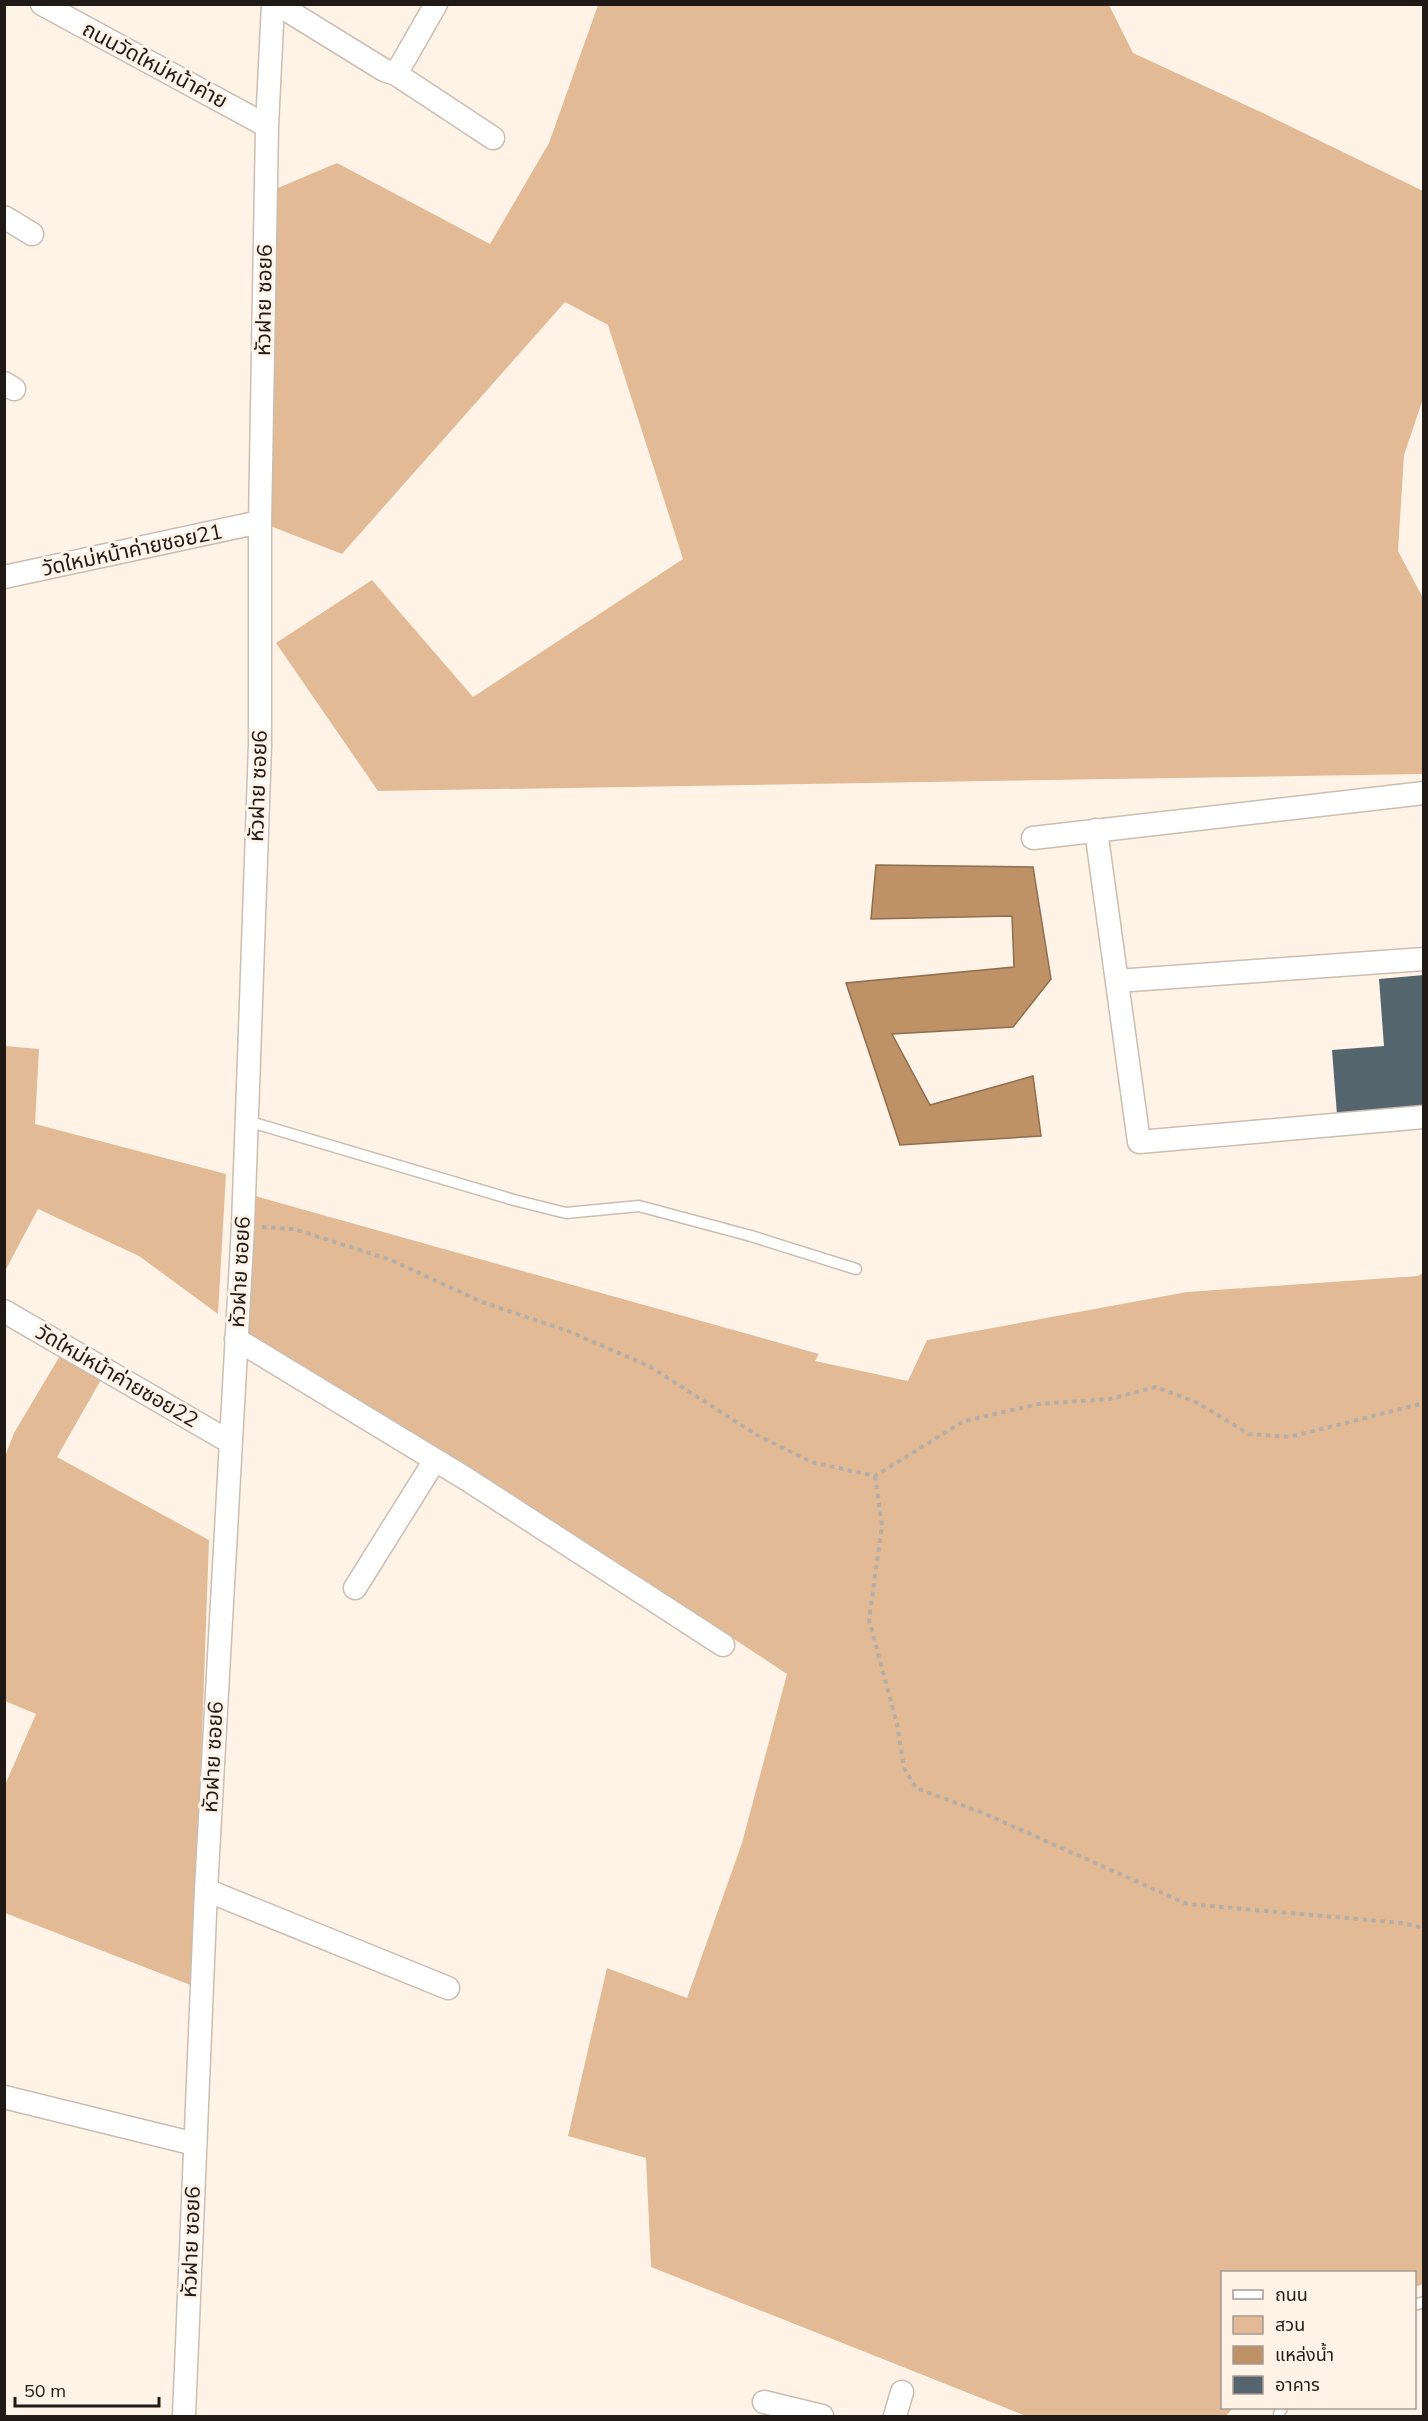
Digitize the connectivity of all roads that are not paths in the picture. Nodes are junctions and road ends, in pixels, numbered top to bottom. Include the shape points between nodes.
1 (42, 4) edge
2 (275, 4) edge
3 (436, 4) edge
4 (396, 74) junction
5 (267, 126) junction
6 (493, 138) dead end
7 (4, 217) edge
8 (32, 234) dead end
9 (260, 522) junction
10 (4, 578) edge
11 (1424, 794) edge
12 (1096, 830) junction
13 (1033, 838) dead end
14 (1424, 959) edge
15 (1117, 981) junction
16 (1424, 1117) edge
17 (247, 1121) junction
18 (856, 1269) dead end
19 (4, 1311) edge
20 (236, 1339) junction
21 (230, 1442) junction
22 (435, 1460) junction
23 (355, 1588) dead end
24 (723, 1645) dead end
25 (206, 1890) junction
26 (448, 1988) dead end
27 (4, 2097) edge
28 (195, 2144) junction
29 (902, 2392) dead end
30 (764, 2402) dead end
31 (184, 2416) edge
32 (822, 2416) edge
33 (895, 2416) edge

1 - 5 street, ถนนวัดใหม่หน้าค่าย
2 - 4 street
2 - 5 street, หัวฝาย ซอย6
3 - 4 street
4 - 6 street
5 - 9 street, หัวฝาย ซอย6
7 - 8 street
9 - 10 street, วัดใหม่หน้าค่ายซอย21
9 - 17 street, หัวฝาย ซอย6 via 260,746
11 - 12 street
12 - 13 street
12 - 15 street
14 - 15 street
15 - 16 street via 1139,1142
17 - 18 lane via 566,1213 639,1206
17 - 20 street, หัวฝาย ซอย6
19 - 21 street, วัดใหม่หน้าค่ายซอย22
20 - 21 street, หัวฝาย ซอย6
20 - 22 street
21 - 25 street, หัวฝาย ซอย6
22 - 23 street
22 - 24 street
25 - 26 street
25 - 28 street, หัวฝาย ซอย6
27 - 28 street
28 - 31 street, หัวฝาย ซอย6
29 - 33 street
30 - 32 street

